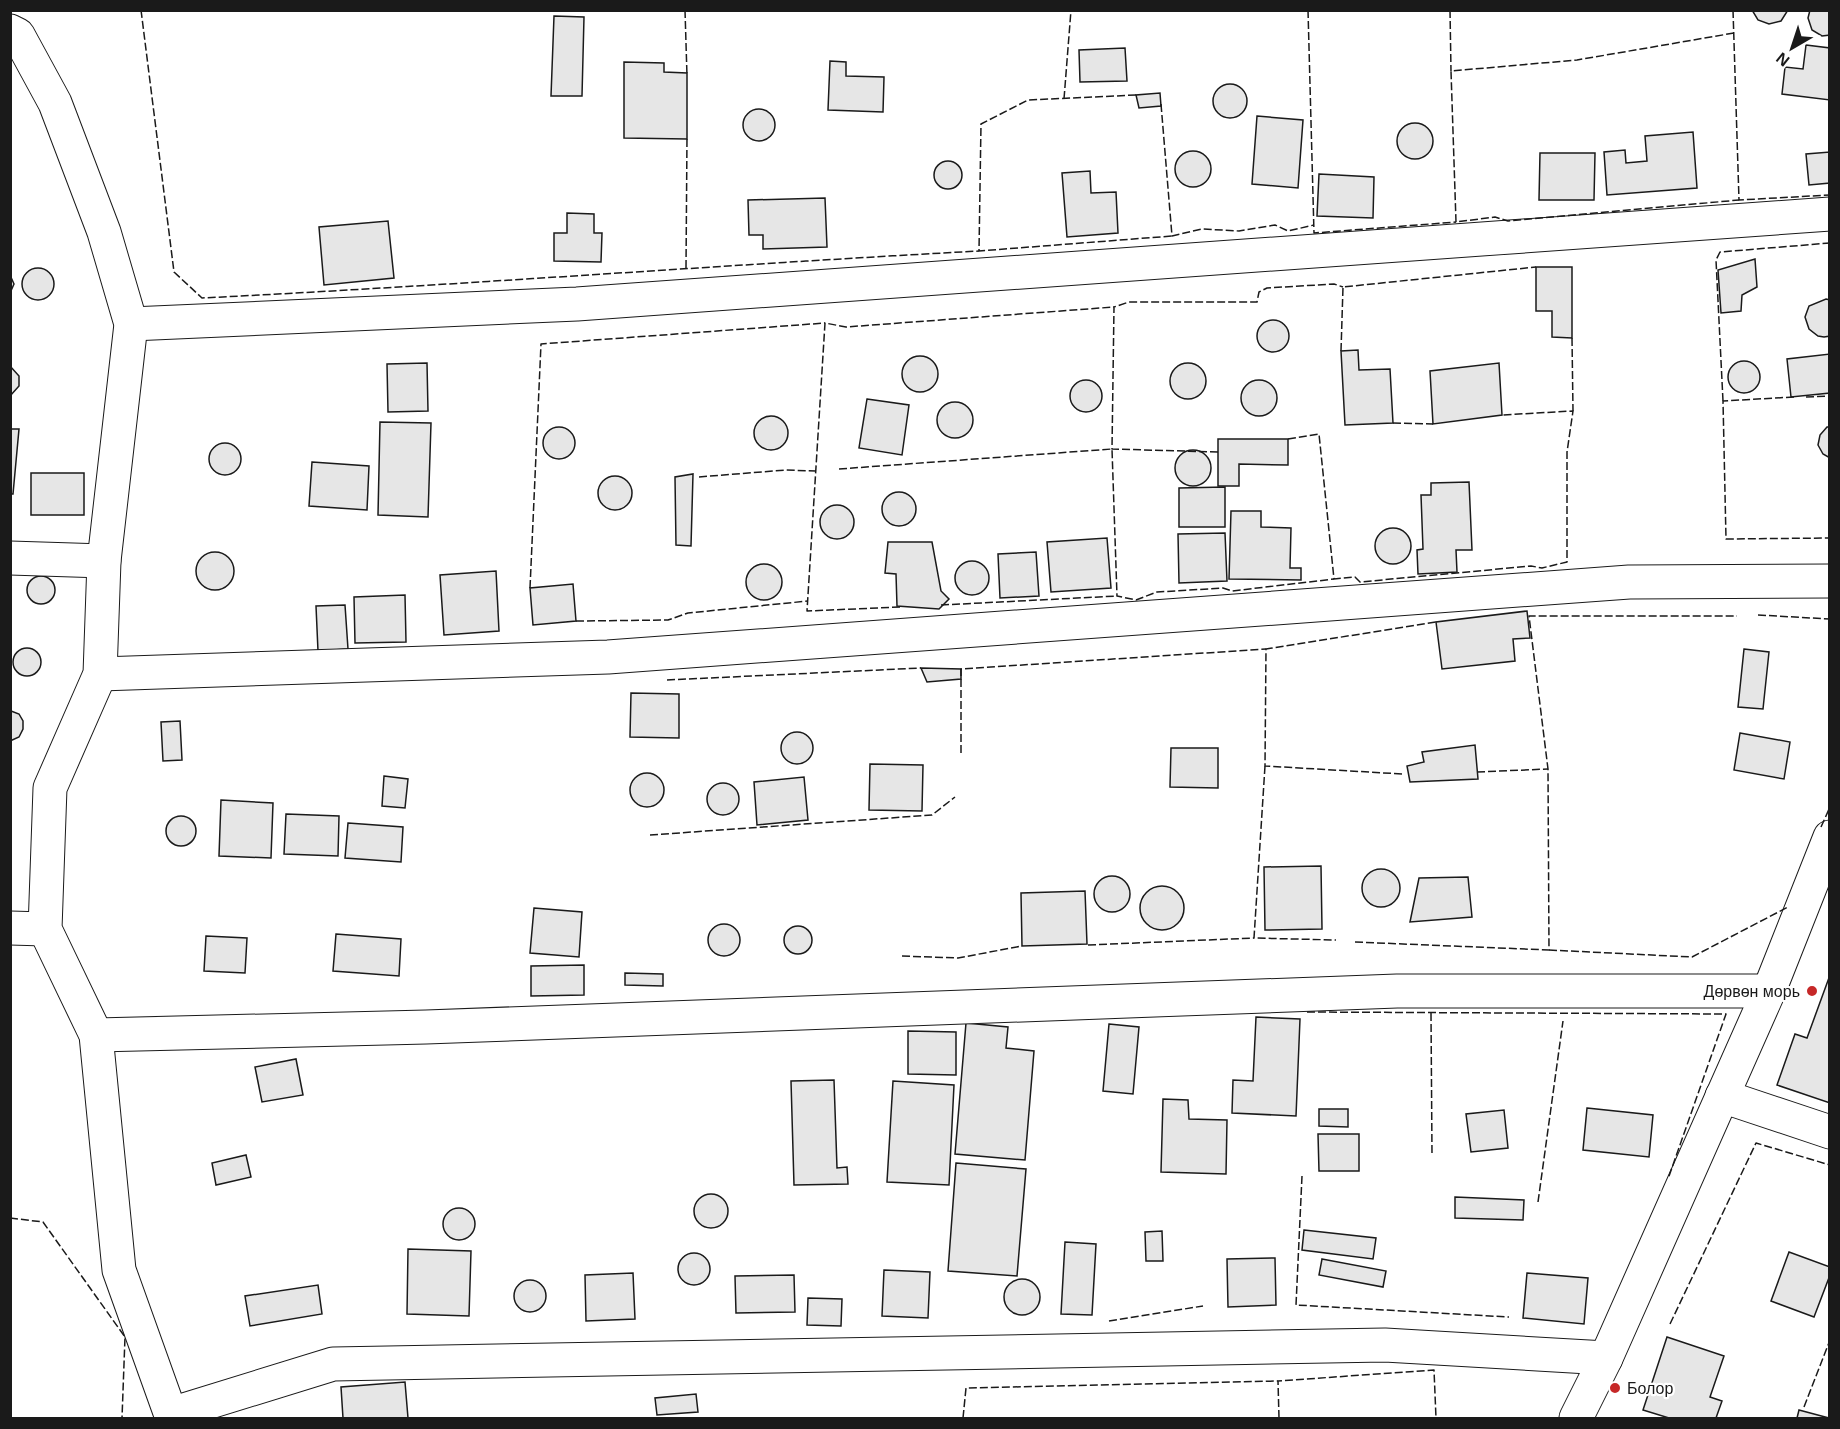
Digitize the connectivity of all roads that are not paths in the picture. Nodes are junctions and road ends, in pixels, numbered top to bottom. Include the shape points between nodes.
1 (10, 31) edge
2 (1830, 214) edge
3 (131, 324) junction
4 (10, 558) edge
5 (104, 561) junction
6 (1830, 581) edge
7 (100, 674) junction
8 (1830, 837) edge
9 (10, 928) edge
10 (45, 929) junction
11 (1769, 991) junction
12 (96, 1035) junction
13 (1722, 1096) junction
14 (1830, 1132) edge
15 (1606, 1359) junction
16 (172, 1416) edge
17 (1576, 1419) edge

1 - 3 street via 18,35 55,103 104,232
2 - 3 street via 577,304
3 - 5 street
4 - 5 street
5 - 7 street
6 - 7 street via 1629,582 608,657
7 - 10 street via 50,788
8 - 11 street
9 - 10 street
10 - 12 street
11 - 12 street via 1397,991 426,1027
11 - 13 street
12 - 16 street via 119,1270
13 - 14 street
13 - 15 street
15 - 16 street via 1385,1345 333,1364
15 - 17 street

